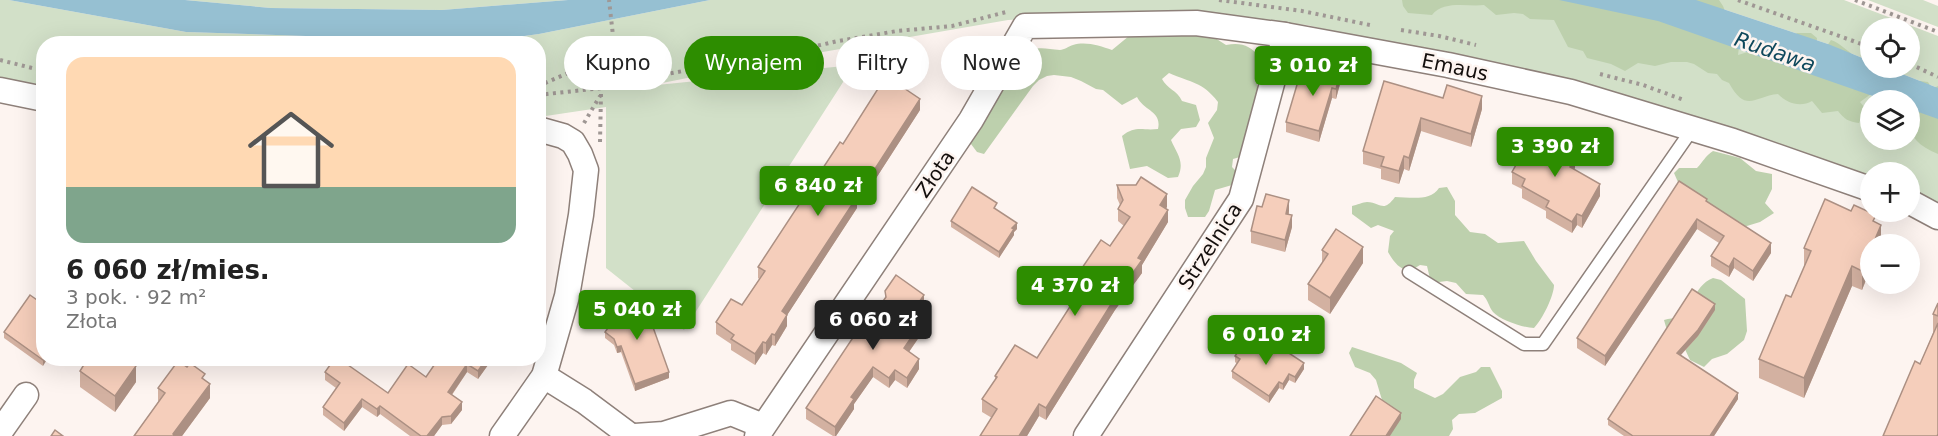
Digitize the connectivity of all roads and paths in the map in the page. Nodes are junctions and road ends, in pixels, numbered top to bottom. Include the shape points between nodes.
1 (609, 0) edge
2 (1738, 0) edge
3 (1855, 0) edge
4 (1018, 18) junction
5 (1938, 32) edge
6 (614, 36) edge
7 (1285, 36) junction
8 (1860, 43) edge
9 (0, 60) edge
10 (36, 69) edge
11 (1920, 69) edge
12 (672, 73) edge
13 (564, 75) edge
14 (1938, 77) edge
15 (546, 83) edge
16 (0, 90) edge
17 (581, 90) edge
18 (601, 90) edge
19 (546, 93) edge
20 (36, 97) edge
21 (1693, 128) junction
22 (546, 131) edge
23 (573, 142) junction
24 (1860, 186) edge
25 (1920, 207) edge
26 (1938, 217) edge
27 (1409, 272) dead end
28 (544, 376) junction
29 (26, 394) dead end
30 (760, 431) edge
31 (0, 432) edge
32 (502, 436) edge
33 (633, 436) edge
34 (1086, 436) edge

1 - 6 path
2 - 8 path
3 - 5 path
4 - 7 street, Emaus via 1196,23
4 - 12 path via 867,36
4 - 30 street, Złota via 971,120
7 - 21 street, Emaus via 1571,92
7 - 34 street, Strzelnica via 1241,198
9 - 10 path
11 - 14 path
13 - 15 path
16 - 20 street
17 - 19 path
18 - 23 path
21 - 24 street, Emaus
21 - 27 lane via 1543,344 1524,344
22 - 23 street
23 - 28 street via 586,170 581,214 567,296
25 - 26 street
28 - 32 street
28 - 33 street
29 - 31 street
30 - 33 street via 731,413 664,434

